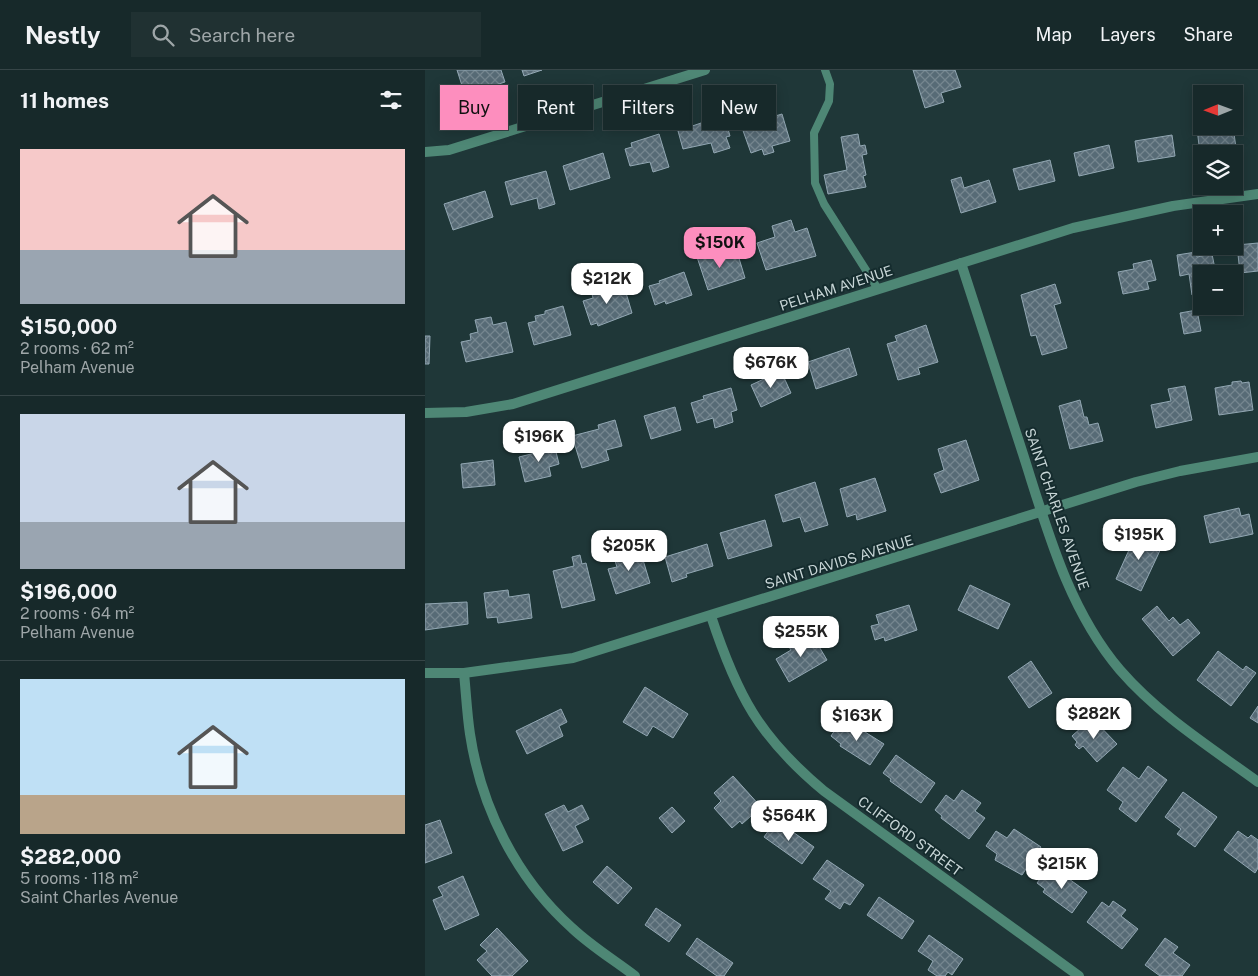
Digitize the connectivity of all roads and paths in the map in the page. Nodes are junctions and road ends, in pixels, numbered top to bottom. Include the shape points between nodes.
1 (705, 70) edge
2 (825, 70) edge
3 (425, 152) edge
4 (1258, 194) edge
5 (961, 263) junction
6 (878, 289) junction
7 (425, 413) edge
8 (1258, 456) edge
9 (1041, 511) junction
10 (711, 616) junction
11 (464, 673) junction
12 (425, 674) edge
13 (1258, 782) edge
14 (635, 976) edge
15 (1079, 976) edge

1 - 3 street via 449,150
2 - 6 lane via 830,84 829,101 814,133 815,183 824,204
4 - 5 street, PELHAM AVENUE via 1119,217
5 - 6 street, PELHAM AVENUE
5 - 9 street, SAINT CHARLES AVENUE
6 - 7 street, PELHAM AVENUE via 513,404 466,412
8 - 9 street, SAINT DAVIDS AVENUE via 1145,480
9 - 10 street, SAINT DAVIDS AVENUE
9 - 13 street, SAINT CHARLES AVENUE via 1075,602 1119,669 1152,703
10 - 11 street, SAINT DAVIDS AVENUE via 573,658
10 - 15 street, CLIFFORD STREET via 725,659 745,702 765,734 787,758 824,791
11 - 12 street, SAINT DAVIDS AVENUE
11 - 14 street via 473,754 492,815 512,855 540,894 571,927

